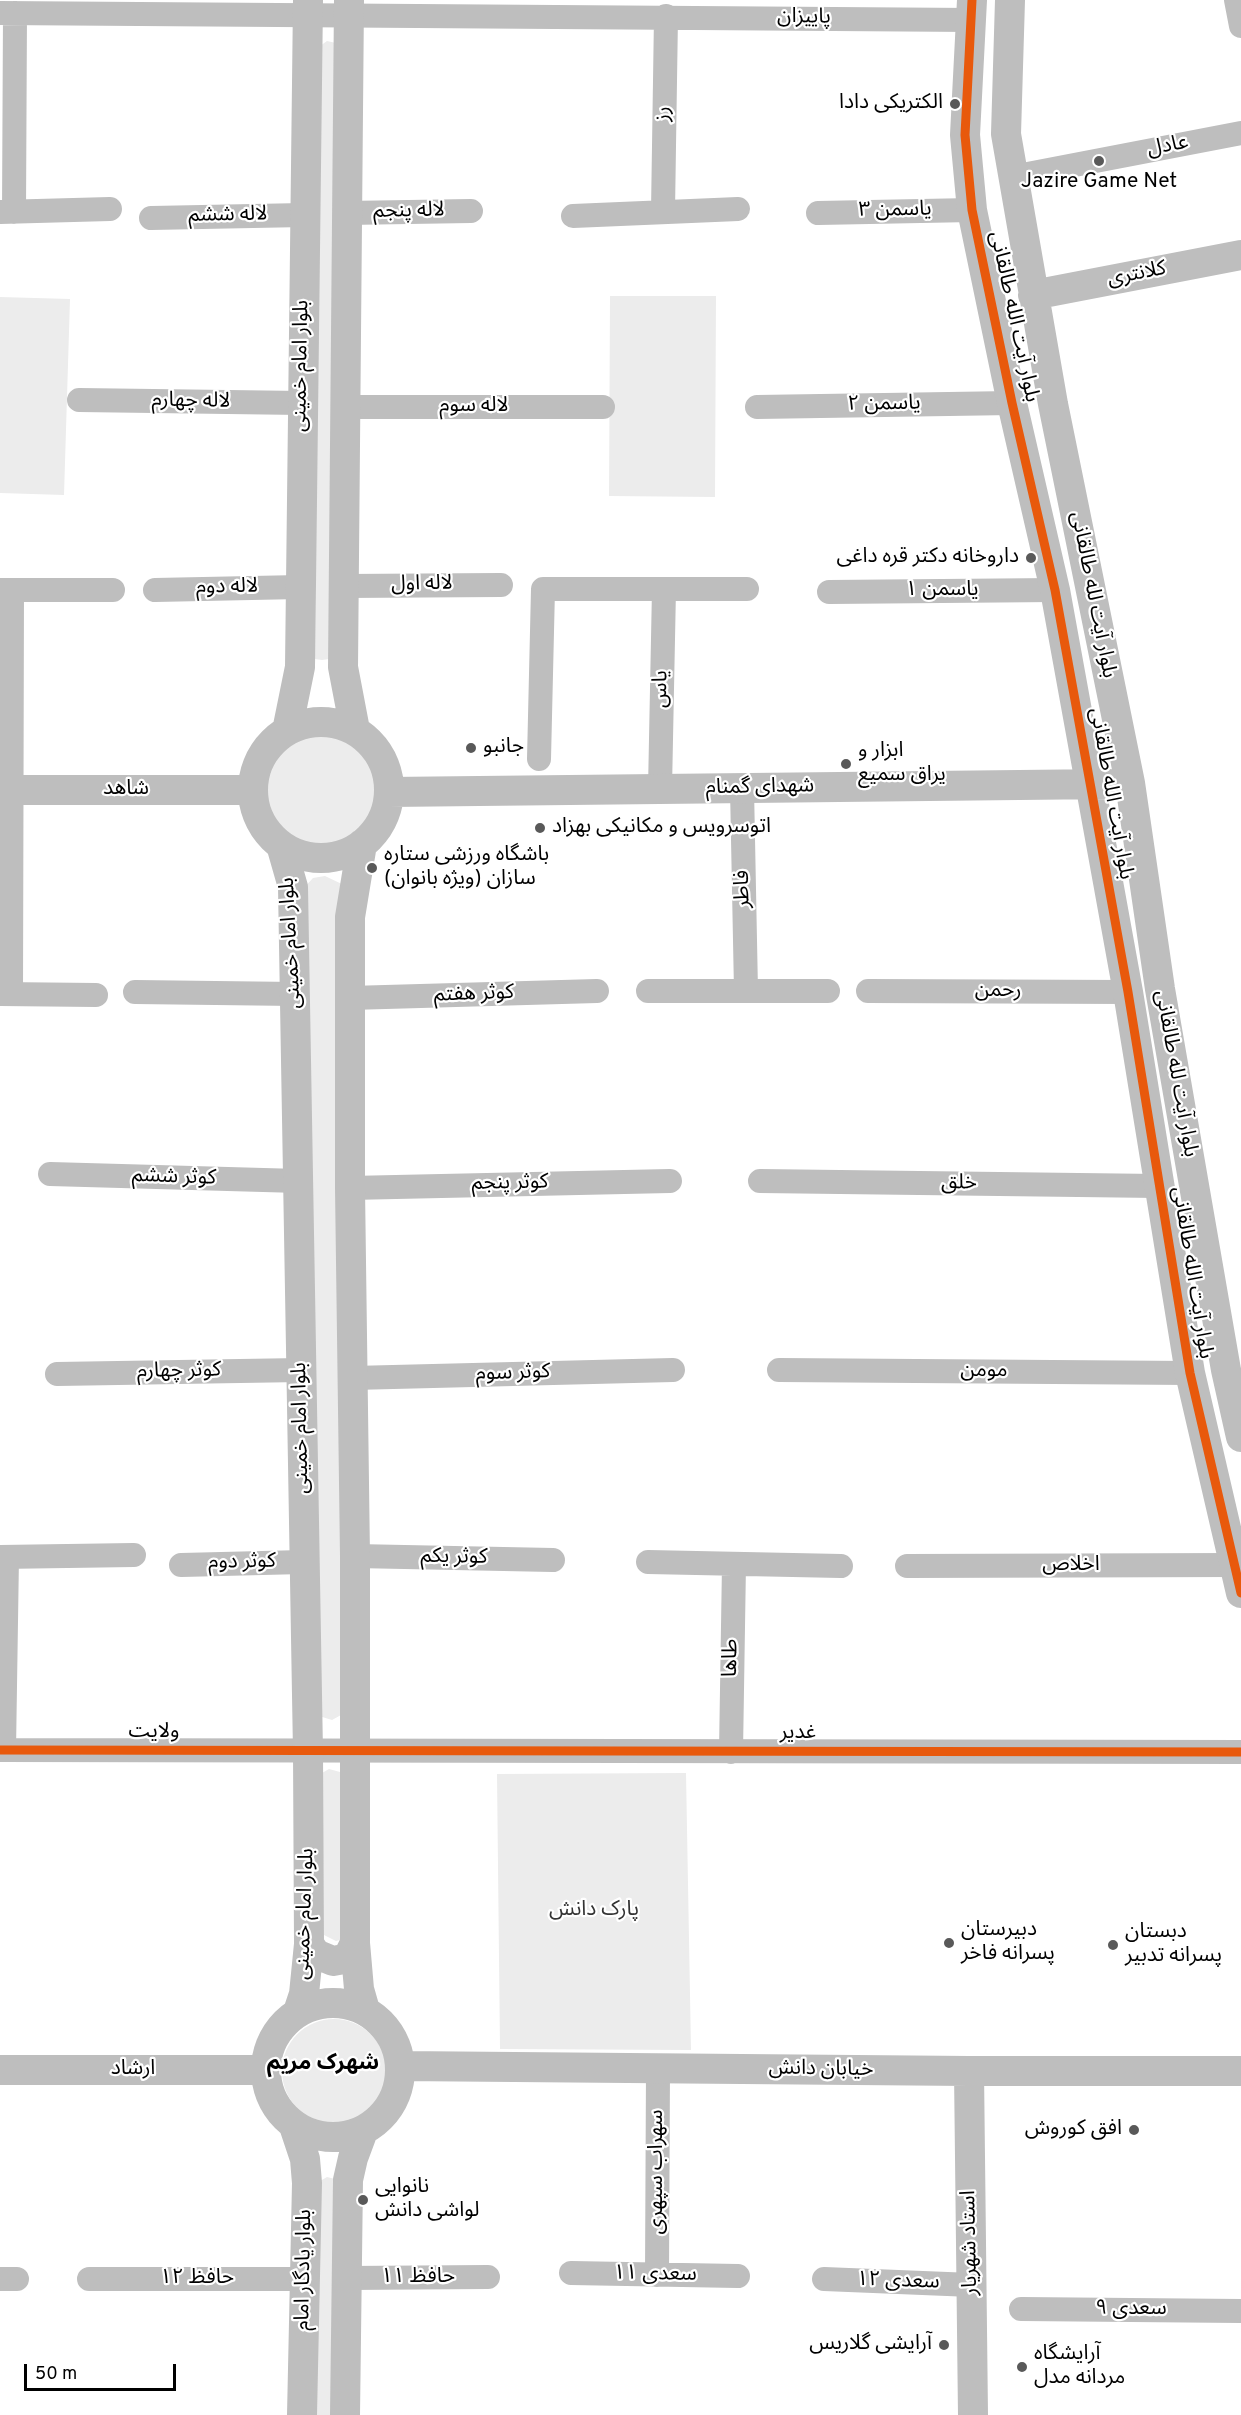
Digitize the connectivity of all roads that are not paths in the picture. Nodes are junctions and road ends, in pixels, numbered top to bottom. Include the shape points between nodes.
1 (1010, 0) edge
2 (1236, 0) edge
3 (308, 8) edge
4 (349, 8) edge
5 (972, 10) edge
6 (8, 13) edge
7 (666, 16) junction
8 (1241, 26) edge
9 (1241, 133) edge
10 (1012, 177) junction
11 (110, 209) dead end
12 (738, 209) dead end
13 (972, 210) junction
14 (471, 211) dead end
15 (663, 211) junction
16 (7, 212) edge
17 (346, 213) junction
18 (818, 213) dead end
19 (304, 214) junction
20 (573, 216) dead end
21 (151, 218) dead end
22 (1241, 255) edge
23 (1033, 296) junction
24 (79, 400) dead end
25 (302, 403) junction
26 (1012, 403) junction
27 (346, 407) junction
28 (603, 407) dead end
29 (757, 407) dead end
30 (501, 585) dead end
31 (344, 586) junction
32 (300, 587) junction
33 (664, 589) junction
34 (747, 589) dead end
35 (6, 590) edge
36 (113, 590) dead end
37 (155, 590) dead end
38 (1056, 590) junction
39 (829, 592) dead end
40 (355, 730) junction
41 (287, 731) junction
42 (539, 759) dead end
43 (1130, 783) junction
44 (1090, 784) junction
45 (742, 788) junction
46 (660, 789) junction
47 (6, 790) edge
48 (253, 790) junction
49 (389, 792) junction
50 (362, 844) junction
51 (281, 845) junction
52 (597, 991) dead end
53 (648, 991) dead end
54 (746, 991) junction
55 (828, 991) dead end
56 (868, 991) dead end
57 (135, 992) dead end
58 (1128, 993) junction
59 (5, 994) edge
60 (296, 994) junction
61 (96, 995) dead end
62 (350, 998) junction
63 (50, 1174) dead end
64 (670, 1180) dead end
65 (298, 1181) junction
66 (760, 1181) dead end
67 (1158, 1186) junction
68 (350, 1188) junction
69 (1234, 1368) edge
70 (301, 1370) junction
71 (673, 1370) dead end
72 (779, 1370) dead end
73 (1190, 1373) junction
74 (57, 1374) dead end
75 (353, 1378) junction
76 (1241, 1437) edge
77 (134, 1555) dead end
78 (355, 1556) junction
79 (4, 1557) edge
80 (553, 1560) dead end
81 (303, 1562) junction
82 (648, 1562) dead end
83 (734, 1564) junction
84 (181, 1565) dead end
85 (841, 1566) dead end
86 (907, 1566) dead end
87 (1238, 1579) edge
88 (2, 1750) edge
89 (308, 1752) junction
90 (354, 1752) junction
91 (731, 1752) junction
92 (1241, 1752) edge
93 (355, 1943) junction
94 (309, 1944) junction
95 (365, 2010) junction
96 (298, 2012) junction
97 (401, 2066) junction
98 (658, 2069) junction
99 (0, 2070) edge
100 (265, 2070) junction
101 (1241, 2071) edge
102 (969, 2072) junction
103 (294, 2126) junction
104 (363, 2131) junction
105 (348, 2180) junction
106 (307, 2183) junction
107 (571, 2273) dead end
108 (657, 2275) junction
109 (738, 2276) dead end
110 (488, 2277) dead end
111 (89, 2278) dead end
112 (348, 2278) junction
113 (305, 2279) junction
114 (824, 2279) dead end
115 (972, 2285) junction
116 (1021, 2309) dead end
117 (1241, 2311) edge
118 (302, 2415) edge
119 (345, 2415) edge
120 (973, 2415) edge

1 - 10 street, بلوار آیت لله طالقانی via 1006,134
2 - 8 street
3 - 4 street, پاییزان
3 - 6 street, پاییزان
3 - 19 street, بلوار امام خمینی
4 - 7 street, پاییزان
4 - 17 street, بلوار امام خمینی
5 - 7 street, پاییزان
5 - 13 street, بلوار آیت الله طالقانی via 965,135
6 - 16 street
7 - 15 street, رز
9 - 10 street, عادل
10 - 23 street, بلوار آیت لله طالقانی
11 - 16 street
12 - 15 street
13 - 18 street, یاسمن ۳
13 - 26 street, بلوار آیت الله طالقانی
14 - 17 street, لاله پنجم
15 - 20 street
17 - 27 street, بلوار امام خمینی
19 - 21 street, لاله ششم
19 - 25 street, بلوار امام خمینی
22 - 23 street, کلانتری
23 - 43 street, بلوار آیت لله طالقانی
24 - 25 street, لاله چهارم
25 - 32 street, بلوار امام خمینی
26 - 29 street, یاسمن ۲
26 - 38 street, بلوار آیت الله طالقانی
27 - 28 street, لاله سوم
27 - 31 street, بلوار امام خمینی
30 - 31 street, لاله اول
31 - 40 street, بلوار امام خمینی via 343,667
32 - 37 street, لاله دوم
32 - 41 street, بلوار امام خمینی via 300,667
33 - 34 street
33 - 42 street via 543,589
33 - 46 street, یاس
35 - 36 street
35 - 47 street
38 - 39 street, یاسمن ۱
38 - 44 street, بلوار آیت الله طالقانی
40 - 41 street via 332,723 309,723
40 - 49 street via 381,756
41 - 48 street via 269,746 257,766
43 - 44 street, شهدای گمنام
43 - 69 street, بلوار آیت لله طالقانی via 1160,989
44 - 45 street, شهدای گمنام
44 - 58 street, بلوار آیت الله طالقانی
45 - 46 street, شهدای گمنام
45 - 54 street, فاطر
46 - 49 street, شهدای گمنام
47 - 48 street, شاهد
47 - 59 street
48 - 51 street via 256,811 266,830
49 - 50 street via 386,812
50 - 51 street via 343,854 321,858 300,855
50 - 62 street via 350,917
51 - 60 street, بلوار امام خمینی via 293,887
52 - 62 street, کوثر هفتم
53 - 54 street
54 - 55 street
56 - 58 street, رحمن
57 - 60 street
58 - 67 street, بلوار آیت الله طالقانی
59 - 61 street
60 - 65 street, بلوار امام خمینی
62 - 68 street
63 - 65 street, کوثر ششم
64 - 68 street, کوثر پنجم
65 - 70 street, بلوار امام خمینی
66 - 67 street, خلق
67 - 73 street, بلوار آیت الله طالقانی
68 - 75 street
69 - 76 street, بلوار آیت لله طالقانی
70 - 74 street, کوثر چهارم
70 - 81 street, بلوار امام خمینی
71 - 75 street, کوثر سوم
72 - 73 street, مومن
73 - 87 street, بلوار آیت الله طالقانی
75 - 78 street
77 - 79 street
78 - 80 street, کوثر یکم
78 - 90 street
79 - 88 street
81 - 84 street, کوثر دوم
81 - 89 street, بلوار امام خمینی
82 - 83 street
83 - 85 street
83 - 91 street, طاها
86 - 87 street, اخلاص
88 - 89 street, ولایت
89 - 90 street, ولایت
89 - 94 street, بلوار امام خمینی
90 - 91 street, غدیر
90 - 93 street
91 - 92 street, غدیر
93 - 94 street via 349,1955 333,1961 316,1954
93 - 95 street
94 - 96 street, بلوار امام خمینی via 304,1994
95 - 96 street via 331,2002
95 - 97 street via 383,2024 396,2044
96 - 100 street via 269,2047
97 - 98 street, خیابان دانش
97 - 104 street via 398,2088 389,2108
98 - 102 street, خیابان دانش
98 - 108 street, سهراب سپهری
99 - 100 street, ارشاد
100 - 103 street via 269,2092 279,2111
101 - 102 street, خیابان دانش
102 - 115 street, استاد شهریار
103 - 104 street via 314,2135 335,2138
103 - 106 street, بلوار یادگار امام via 305,2159
104 - 105 street, بلوار یادگار امام
105 - 106 street via 340,2171 327,2167
105 - 112 street, بلوار یادگار امام
106 - 113 street, بلوار یادگار امام
107 - 108 street, سعدی ۱۱
108 - 109 street, سعدی ۱۱
110 - 112 street, حافظ ۱۱
111 - 113 street, حافظ ۱۲
112 - 119 street, بلوار یادگار امام
113 - 118 street, بلوار یادگار امام
114 - 115 street, سعدی ۱۲
115 - 120 street, استاد شهریار
116 - 117 street, سعدی ۹

